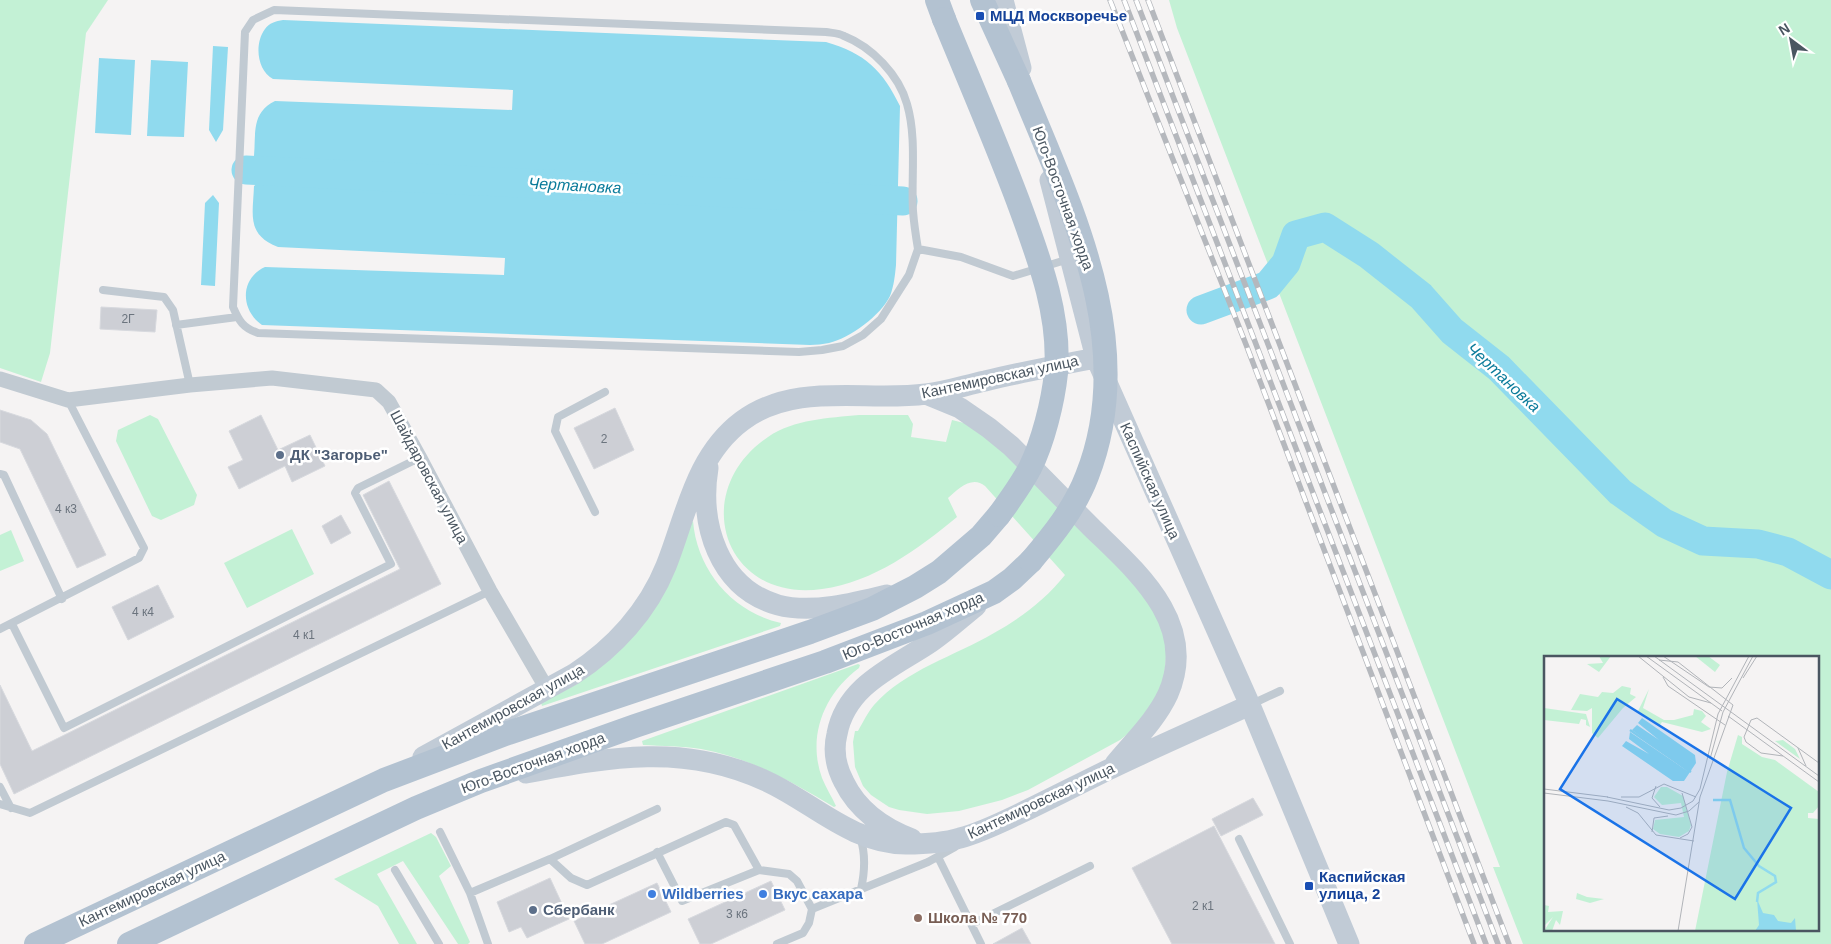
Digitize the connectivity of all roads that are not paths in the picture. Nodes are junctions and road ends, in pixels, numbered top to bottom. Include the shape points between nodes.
1 (937, 0) edge
2 (982, 0) edge
3 (1003, 0) edge
4 (918, 249) junction
5 (1071, 258) junction
6 (103, 290) dead end
7 (237, 317) junction
8 (176, 325) junction
9 (1096, 358) junction
10 (0, 379) edge
11 (190, 385) junction
12 (605, 392) dead end
13 (926, 394) junction
14 (68, 400) junction
15 (709, 458) junction
16 (421, 460) junction
17 (0, 474) edge
18 (595, 512) dead end
19 (915, 587) junction
20 (490, 591) junction
21 (994, 592) junction
22 (62, 599) junction
23 (12, 624) junction
24 (0, 629) edge
25 (547, 690) junction
26 (1280, 691) dead end
27 (1250, 705) junction
28 (1112, 768) junction
29 (384, 780) junction
30 (481, 781) junction
31 (0, 787) edge
32 (0, 804) edge
33 (11, 808) junction
34 (657, 809) dead end
35 (440, 832) dead end
36 (859, 835) junction
37 (1239, 839) dead end
38 (931, 850) junction
39 (657, 852) junction
40 (550, 859) junction
41 (1090, 866) dead end
42 (395, 870) dead end
43 (759, 870) junction
44 (861, 889) junction
45 (470, 893) junction
46 (812, 909) junction
47 (972, 924) junction
48 (36, 944) edge
49 (129, 944) edge
50 (438, 944) edge
51 (488, 944) edge
52 (777, 944) edge
53 (982, 944) edge
54 (1290, 944) edge
55 (1349, 944) edge

1 - 19 main road, bridge via 1024,217 1054,319 1056,373 1050,407 1031,467 981,536 961,555
2 - 21 main road, Юго-Восточная хорда, bridge via 1019,81 1081,238 1094,282 1106,348 1105,404 1096,452 1087,478 1062,522 1031,561
3 - 5 main road, Каспийская улица
4 - 5 lane via 961,257 1013,276
4 - 7 lane via 909,275 881,319 864,335 843,346 822,350 799,352 258,333 247,330
4 - 7 lane via 907,104 886,66 868,49 844,35 274,10 253,20 245,32 233,307
5 - 9 main road, Каспийская улица
6 - 8 lane via 164,297 174,310
7 - 8 lane
8 - 11 lane
9 - 13 main road, Кантемировская улица
9 - 27 main road, Каспийская улица
10 - 14 street, Шайдаровская улица
11 - 14 street, Шайдаровская улица
11 - 16 street, Шайдаровская улица via 272,378 376,390 389,402
12 - 18 lane via 558,417 555,431
13 - 15 main road, Кантемировская улица via 814,396 786,400 741,422
13 - 28 main road via 960,408 1011,446 1140,576 1168,618 1176,658 1172,682 1156,715
14 - 22 lane via 144,548 139,558
15 - 19 main road via 705,502 716,549 732,575 762,598 778,605 799,608 833,606
15 - 25 main road, Кантемировская улица via 692,491 666,566 648,601 594,661
16 - 20 street, Шайдаровская улица
16 - 23 lane via 358,488 356,493 391,564 64,728
17 - 22 lane via 4,475
19 - 29 main road via 872,609 810,632 508,733
20 - 25 street, Шайдаровская улица
20 - 33 lane via 30,813
21 - 30 main road, Юго-Восточная хорда via 927,623 825,662
21 - 38 main road via 932,641 875,677 846,707 838,725 835,758 848,790 871,816 887,828
22 - 23 lane
23 - 24 lane
25 - 29 main road, Кантемировская улица
26 - 27 lane
27 - 28 main road, Кантемировская улица
27 - 55 main road, Каспийская улица
28 - 38 main road, Кантемировская улица via 988,829
29 - 48 main road, Кантемировская улица
30 - 36 main road, Кантемировская улица via 621,757 648,755 695,760 766,780
30 - 49 main road, Юго-Восточная хорда via 416,808
31 - 33 lane
32 - 33 lane
34 - 40 lane
35 - 45 lane
36 - 38 main road, Кантемировская улица
36 - 44 lane via 864,856
37 - 54 lane
38 - 44 lane
38 - 47 lane
39 - 40 lane via 587,884 572,878
39 - 43 lane via 726,822 734,825
39 - 43 lane via 682,901
40 - 45 lane
41 - 47 lane
42 - 50 lane
43 - 46 lane via 789,874 797,881
44 - 46 lane
45 - 51 lane
46 - 52 lane via 803,933
47 - 53 lane

